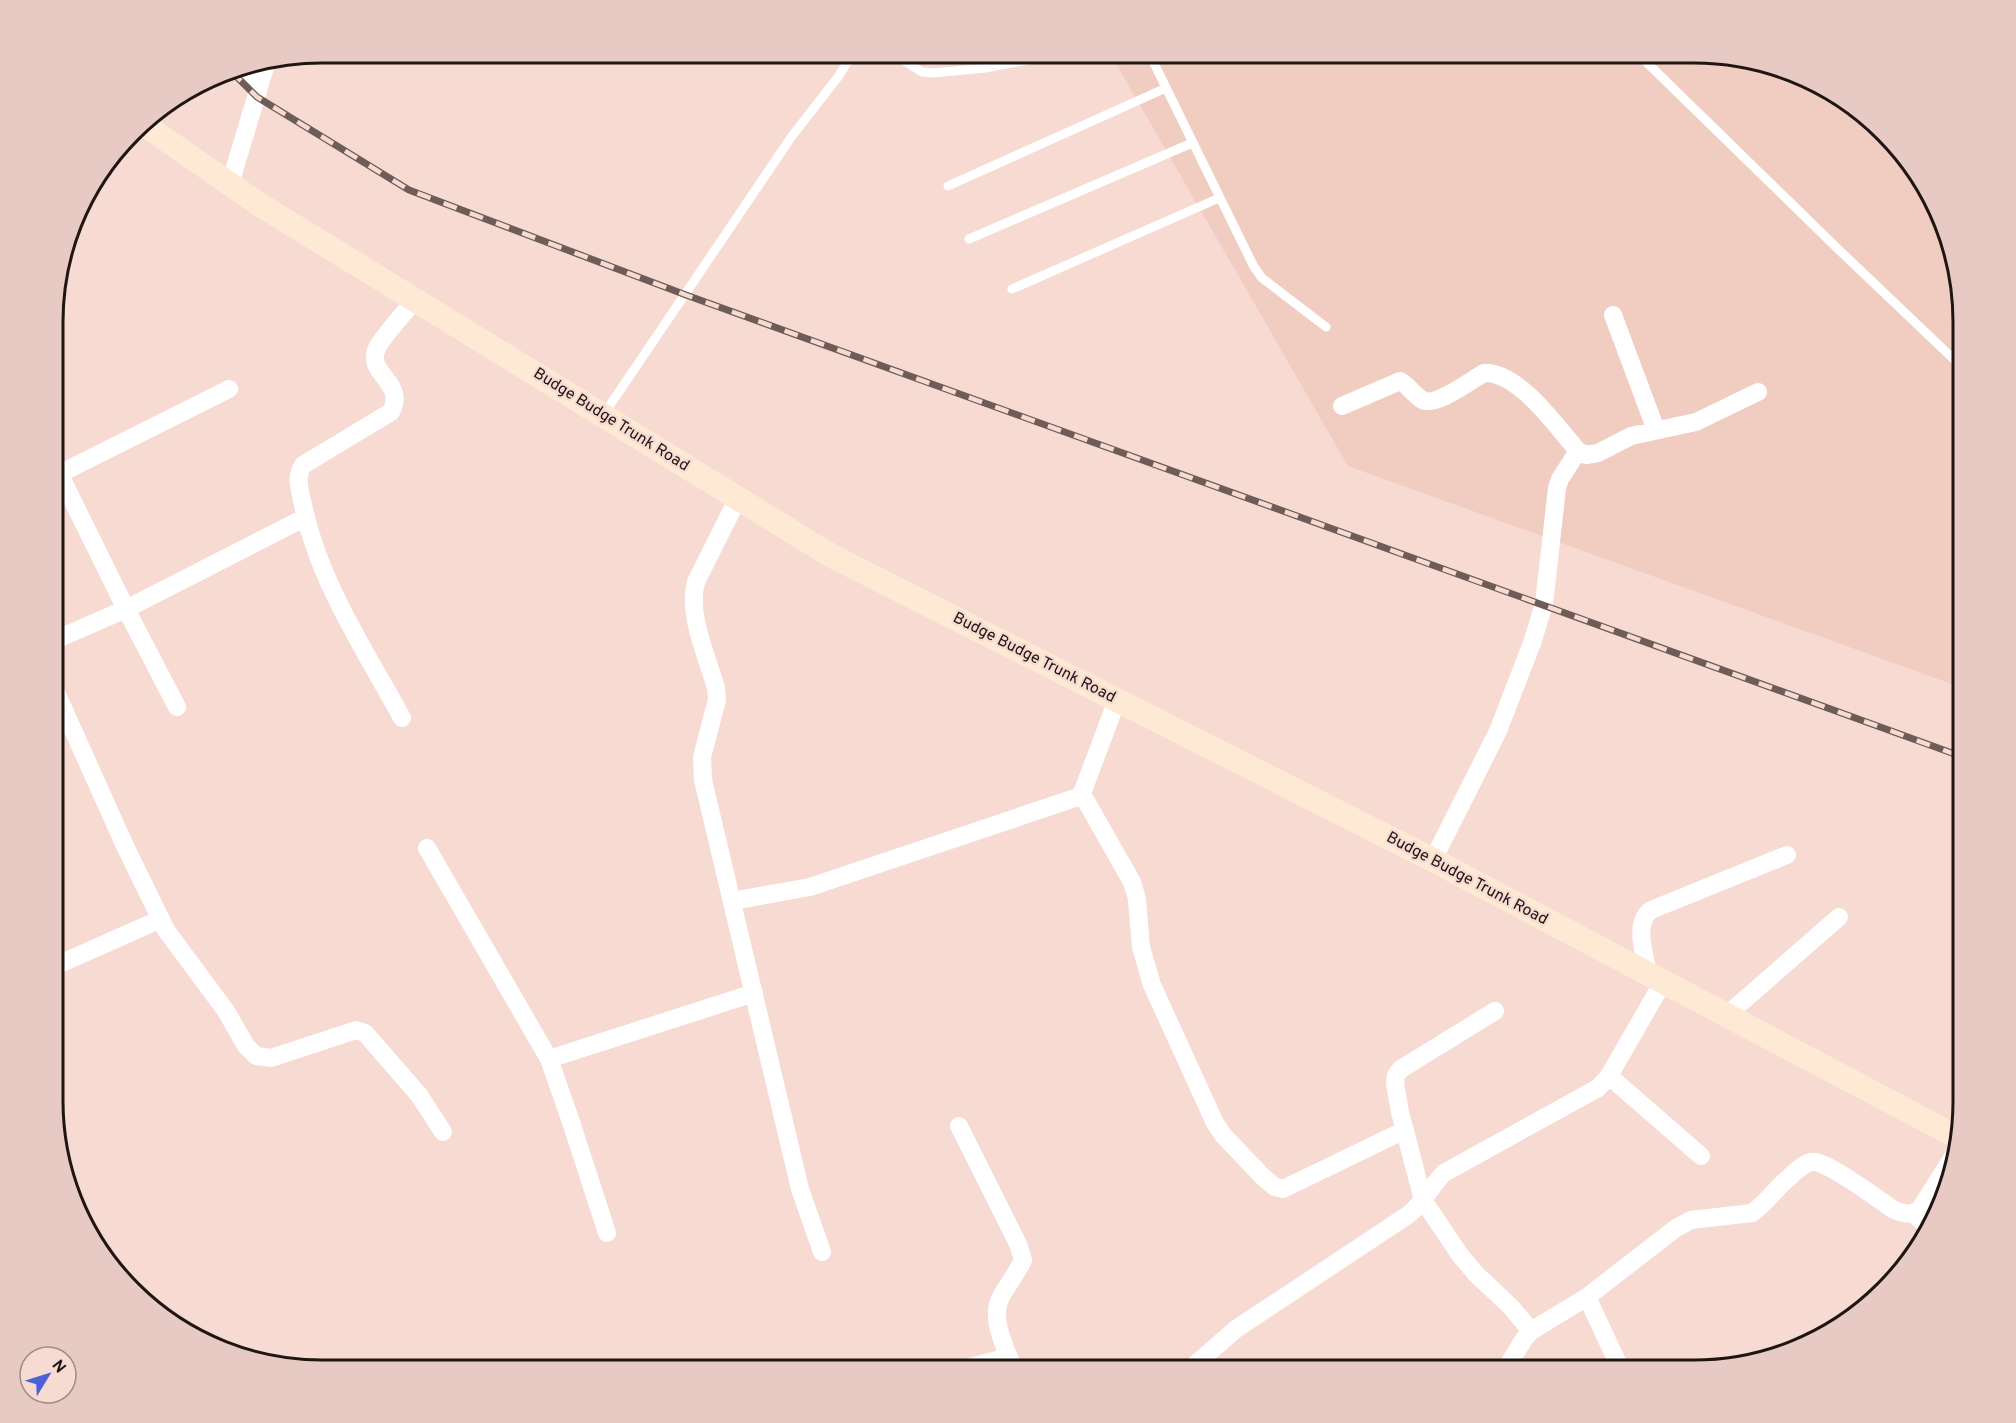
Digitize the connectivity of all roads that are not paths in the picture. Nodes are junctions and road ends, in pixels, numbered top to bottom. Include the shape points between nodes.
1 (847, 63) edge
2 (908, 63) edge
3 (1011, 63) edge
4 (1154, 63) edge
5 (1647, 63) edge
6 (264, 70) edge
7 (248, 74) edge
8 (259, 84) junction
9 (1166, 88) junction
10 (150, 128) edge
11 (1192, 142) junction
12 (230, 184) junction
13 (948, 186) dead end
14 (1219, 198) junction
15 (969, 239) dead end
16 (1012, 289) dead end
17 (415, 300) junction
18 (1613, 315) dead end
19 (1326, 327) dead end
20 (1953, 358) edge
21 (229, 389) dead end
22 (1758, 392) dead end
23 (1342, 406) dead end
24 (603, 415) junction
25 (1656, 430) junction
26 (1578, 451) junction
27 (63, 467) edge
28 (63, 482) edge
29 (738, 498) junction
30 (306, 517) junction
31 (126, 609) junction
32 (63, 637) edge
33 (1117, 700) junction
34 (177, 707) dead end
35 (63, 708) edge
36 (402, 718) dead end
37 (1081, 796) junction
38 (427, 848) dead end
39 (1787, 855) dead end
40 (1433, 860) junction
41 (732, 901) junction
42 (1839, 917) dead end
43 (161, 919) junction
44 (63, 962) edge
45 (1656, 978) junction
46 (754, 993) junction
47 (1495, 1011) dead end
48 (1727, 1015) junction
49 (549, 1059) junction
50 (1609, 1076) junction
51 (959, 1126) dead end
52 (1405, 1130) junction
53 (443, 1132) dead end
54 (1951, 1134) edge
55 (1701, 1156) dead end
56 (1942, 1174) edge
57 (1423, 1200) junction
58 (1914, 1214) junction
59 (1922, 1222) edge
60 (607, 1233) dead end
61 (822, 1252) dead end
62 (1587, 1297) junction
63 (1531, 1331) junction
64 (1010, 1360) edge
65 (1200, 1360) edge
66 (1511, 1360) edge
67 (1616, 1360) edge

1 - 24 lane via 792,136
2 - 3 lane via 922,72 933,73
4 - 9 lane
5 - 20 lane
6 - 8 street
7 - 8 street
8 - 12 street
9 - 11 lane
9 - 13 lane
10 - 12 main road, Budge Budge Trunk Road
11 - 14 lane
11 - 15 lane
12 - 17 main road, Budge Budge Trunk Road
14 - 16 lane
14 - 19 lane via 1245,253 1262,278
17 - 24 main road, Budge Budge Trunk Road
17 - 30 street via 375,357 397,402 391,412 303,465 299,484
18 - 25 street
21 - 27 street
22 - 25 street via 1696,423
23 - 26 street via 1400,381 1428,403 1484,373 1492,373 1524,391
24 - 29 main road, Budge Budge Trunk Road
25 - 26 street via 1631,436 1598,453 1586,455
26 - 40 street via 1557,488 1544,604 1532,643 1498,731
28 - 31 street
29 - 33 main road, Budge Budge Trunk Road via 830,555
29 - 41 street via 693,595 694,615 717,700 702,757 703,780
30 - 31 street
30 - 36 street via 316,554 331,587
31 - 32 street
31 - 34 street
33 - 37 street
33 - 40 main road, Budge Budge Trunk Road
35 - 43 street
37 - 41 street via 810,887
37 - 52 street via 1132,882 1141,947 1152,985 1196,1086 1223,1135 1263,1177 1283,1189
38 - 49 street
39 - 45 street via 1644,915 1642,933
40 - 45 main road, Budge Budge Trunk Road
41 - 46 street
42 - 48 street
43 - 44 street
43 - 53 street via 256,1056 271,1058 356,1030 365,1033 419,1095
45 - 48 main road, Budge Budge Trunk Road
45 - 50 street
46 - 49 street
46 - 61 street via 800,1189
47 - 52 street via 1417,1057 1396,1075
48 - 54 main road, Budge Budge Trunk Road
49 - 60 street
50 - 55 street
50 - 57 street via 1585,1096 1444,1173
51 - 64 street via 1023,1260 997,1304 998,1325
52 - 57 street
56 - 58 street
57 - 63 street via 1465,1261
57 - 65 street via 1408,1215 1236,1329
58 - 59 street
58 - 62 street via 1894,1210 1835,1170 1811,1161 1752,1213 1690,1220
62 - 63 street
62 - 67 street
63 - 66 street

